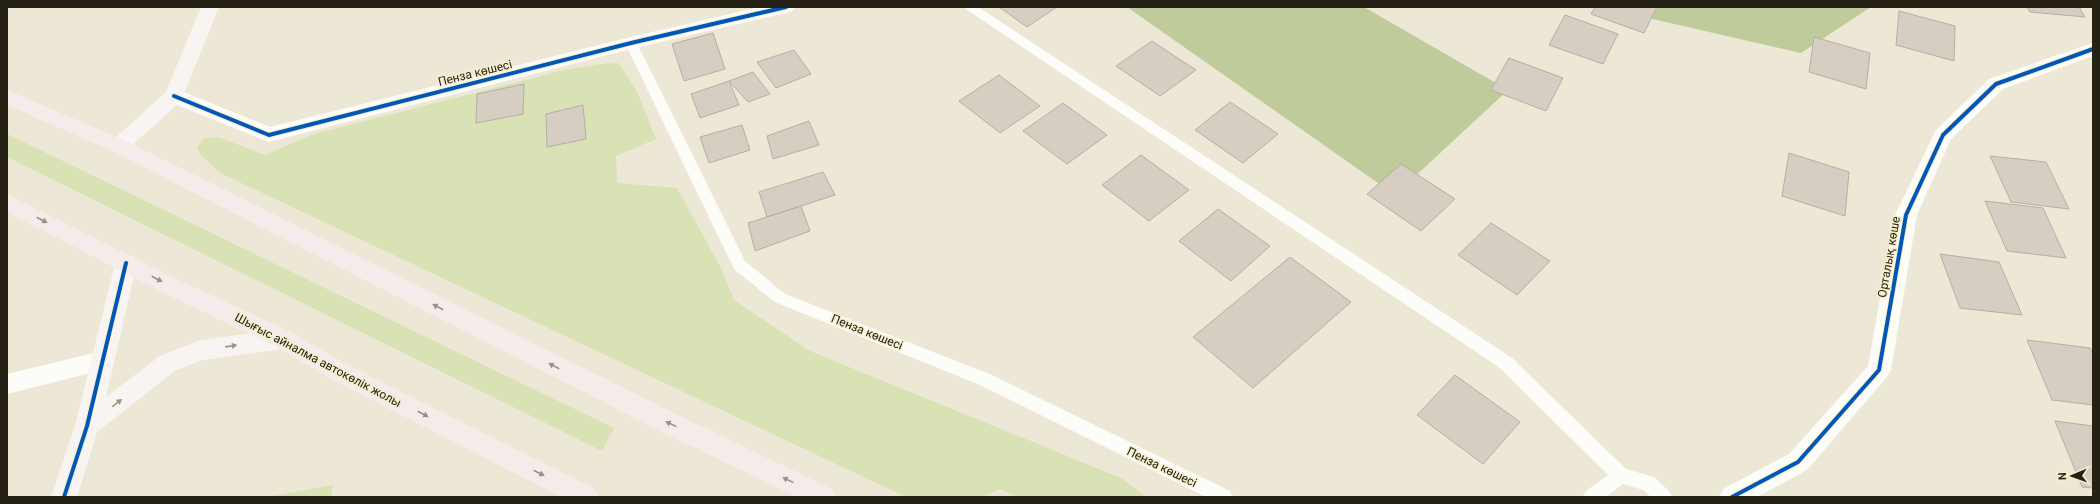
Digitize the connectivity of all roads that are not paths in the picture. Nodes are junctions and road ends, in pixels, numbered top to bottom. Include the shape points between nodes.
1 (210, 7) edge
2 (786, 7) edge
3 (969, 7) edge
4 (631, 43) junction
5 (2093, 49) edge
6 (174, 96) junction
7 (7, 98) edge
8 (119, 146) junction
9 (7, 202) edge
10 (126, 263) junction
11 (283, 339) junction
12 (102, 361) junction
13 (7, 384) edge
14 (87, 426) junction
15 (1621, 476) junction
16 (64, 497) edge
17 (586, 497) edge
18 (823, 497) edge
19 (1224, 497) edge
20 (1592, 497) edge
21 (1663, 497) edge
22 (1732, 497) edge

1 - 6 street
2 - 4 street, Пенза көшесі
3 - 15 lane via 1506,363
4 - 6 street, Пенза көшесі via 269,135
4 - 19 lane, Пенза көшесі via 739,265 780,298 986,380
5 - 22 street, Орталық көше via 1996,84 1943,135 1906,215 1879,370 1798,462
6 - 8 street
7 - 8 main road
18 -> 8 main road via 673,425
9 -> 10 main road, Шығыс айналма автокөлік жолы
10 -> 11 main road, Шығыс айналма автокөлік жолы
10 - 12 street
14 -> 11 street via 168,363 201,350
11 -> 17 main road, Шығыс айналма автокөлік жолы via 343,374
12 - 13 street
12 - 14 street
14 - 16 street
15 - 20 lane
15 - 21 lane via 1648,483

